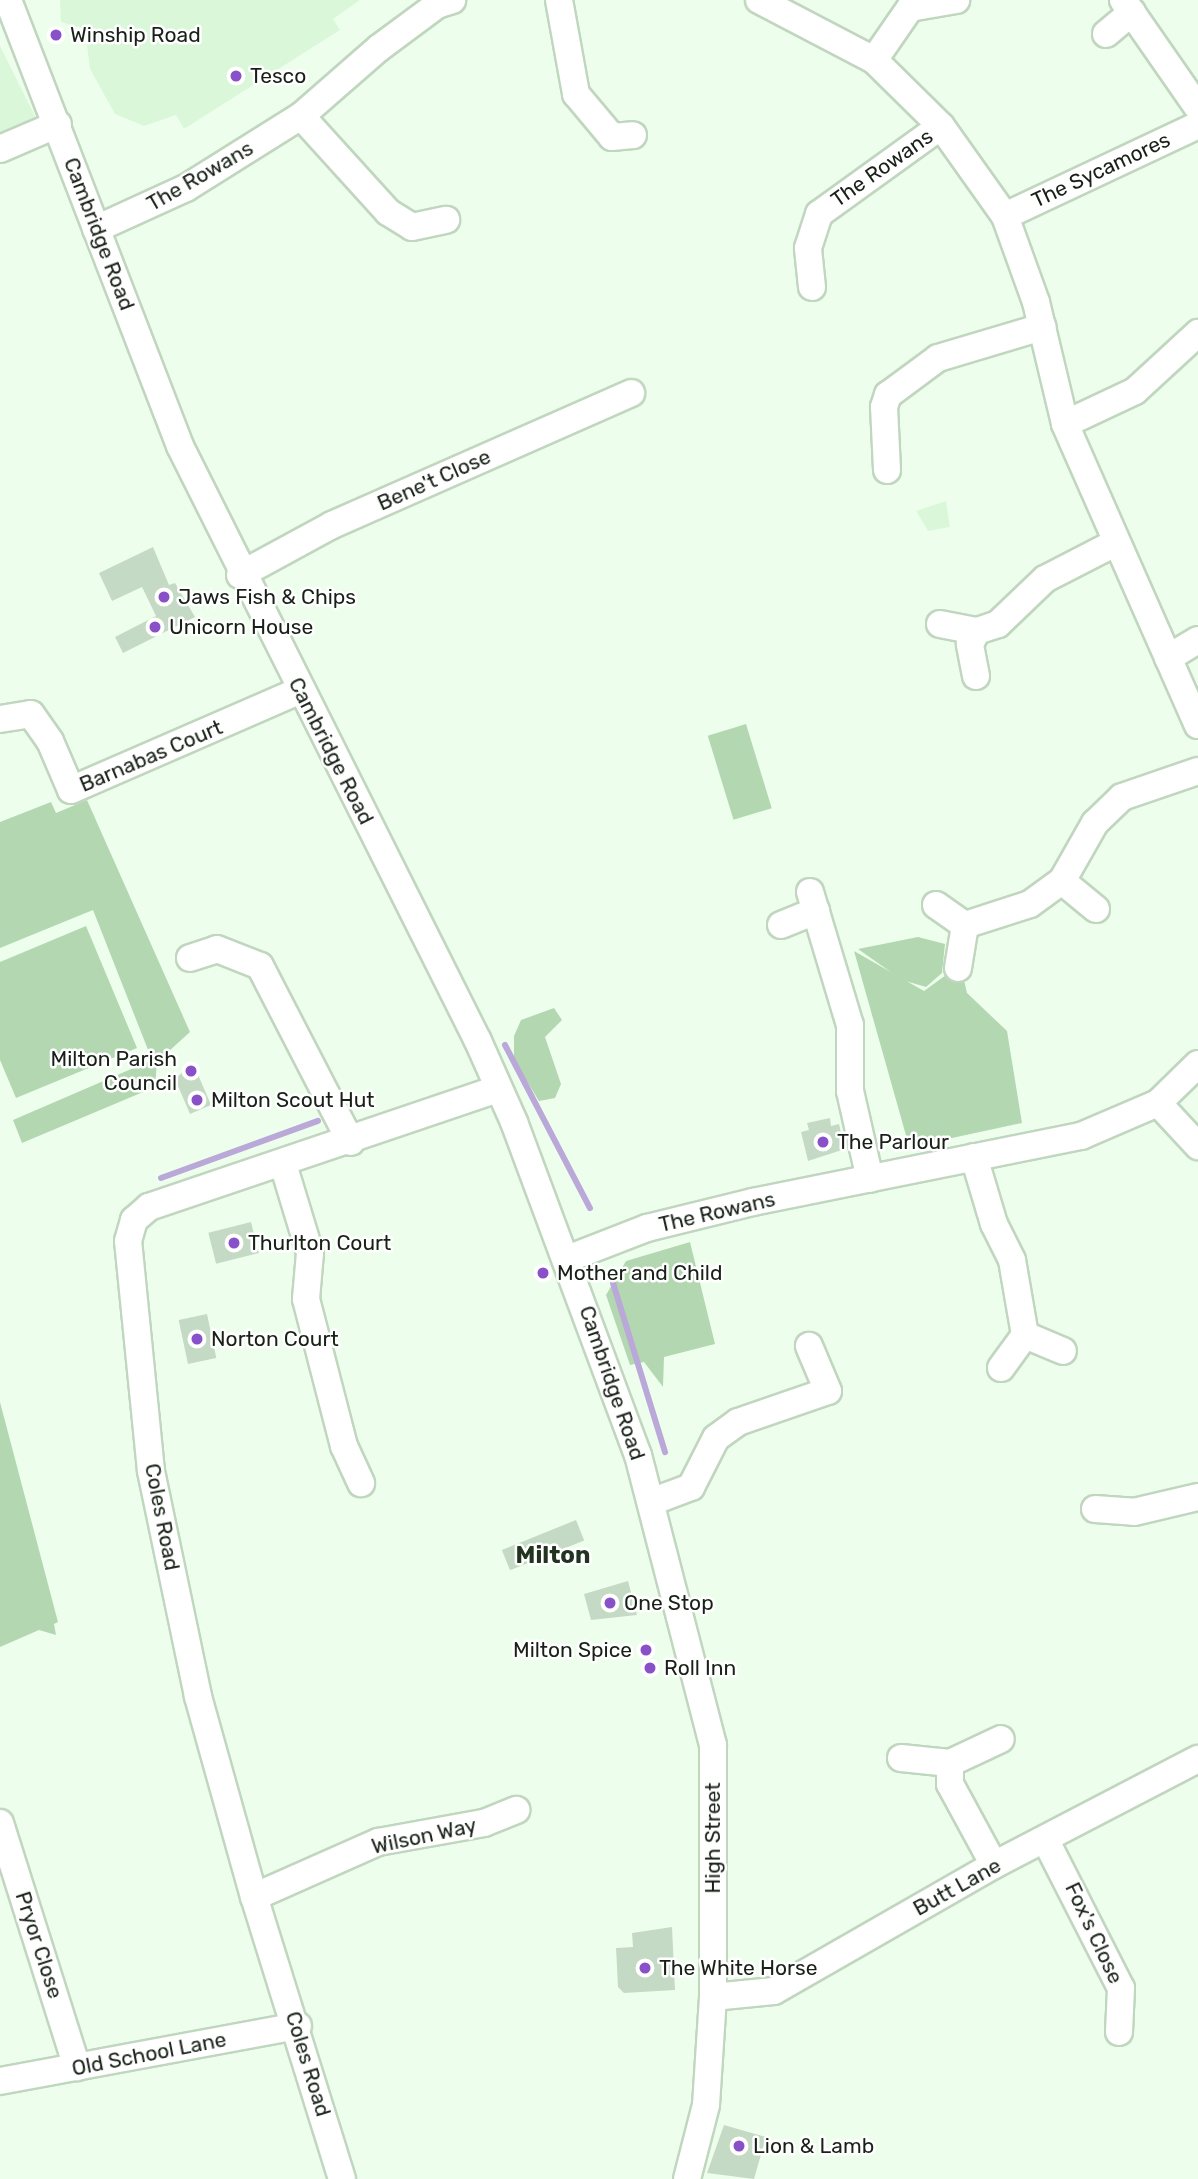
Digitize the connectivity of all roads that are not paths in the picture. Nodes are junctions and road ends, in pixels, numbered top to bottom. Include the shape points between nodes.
1 (8, 0) edge
2 (452, 0) edge
3 (559, 0) edge
4 (759, 0) edge
5 (956, 0) edge
6 (909, 4) edge
7 (1128, 6) edge
8 (1106, 34) dead end
9 (874, 60) junction
10 (1198, 108) edge
11 (301, 116) junction
12 (58, 124) junction
13 (1198, 125) edge
14 (942, 126) junction
15 (633, 135) dead end
16 (0, 149) edge
17 (1004, 216) junction
18 (446, 220) dead end
19 (96, 229) junction
20 (812, 287) dead end
21 (1042, 327) junction
22 (1198, 333) edge
23 (631, 393) dead end
24 (1065, 424) junction
25 (887, 470) dead end
26 (1115, 542) junction
27 (240, 575) junction
28 (940, 624) dead end
29 (976, 631) junction
30 (1198, 640) edge
31 (1168, 657) junction
32 (976, 676) dead end
33 (301, 690) junction
34 (0, 719) edge
35 (1198, 724) edge
36 (1198, 771) edge
37 (1062, 881) junction
38 (936, 905) dead end
39 (1096, 908) dead end
40 (781, 925) dead end
41 (965, 925) junction
42 (190, 958) dead end
43 (958, 968) dead end
44 (1198, 1064) edge
45 (497, 1090) junction
46 (1158, 1103) junction
47 (351, 1142) junction
48 (1198, 1146) edge
49 (974, 1157) junction
50 (283, 1164) junction
51 (870, 1179) junction
52 (567, 1259) junction
53 (1025, 1335) junction
54 (809, 1346) dead end
55 (1063, 1352) dead end
56 (1001, 1368) dead end
57 (361, 1483) dead end
58 (1198, 1497) edge
59 (652, 1502) junction
60 (1094, 1507) dead end
61 (1001, 1739) dead end
62 (901, 1758) dead end
63 (1198, 1759) edge
64 (950, 1763) junction
65 (516, 1810) dead end
66 (0, 1823) edge
67 (1045, 1839) junction
68 (994, 1865) junction
69 (254, 1897) junction
70 (713, 1997) junction
71 (298, 2025) junction
72 (1119, 2032) dead end
73 (77, 2067) junction
74 (0, 2081) edge
75 (342, 2179) edge
76 (687, 2179) edge

1 - 12 street, Cambridge Road
2 - 11 street, The Rowans via 437,5 379,48
3 - 15 street via 576,94 612,137
4 - 9 street, The Rowans
5 - 6 street
6 - 9 street
7 - 8 street
7 - 10 street
9 - 14 street, The Rowans
11 - 18 street via 388,212 412,227
11 - 19 street, The Rowans via 186,188
12 - 16 street
12 - 19 street, Cambridge Road
13 - 17 street, The Sycamores
14 - 17 street, The Rowans
14 - 20 street, The Rowans via 819,214 798,250
17 - 21 street, The Rowans
19 - 27 street, Cambridge Road via 180,446
21 - 24 street, The Rowans
21 - 25 street via 938,358 888,395 884,407
22 - 24 street via 1135,391
23 - 27 street, Bene't Close via 332,525
24 - 26 street, The Rowans
26 - 29 street via 1045,579 1020,608
26 - 31 street, The Rowans
27 - 33 street, Cambridge Road
28 - 29 street
29 - 32 street via 970,644
30 - 31 street
31 - 35 street, The Rowans
33 - 34 street, Barnabas Court via 71,790 50,741 32,714
33 - 45 street, Cambridge Road
36 - 37 street via 1122,797 1096,824
37 - 39 street
37 - 41 street via 1030,904
38 - 41 street
40 - 51 street via 813,902 850,1025 850,1091
41 - 43 street
42 - 47 street via 217,950 260,966
44 - 46 street, The Rowans
45 - 47 street, Coles Road
45 - 52 street, Cambridge Road
46 - 48 street
46 - 49 street, The Rowans via 1081,1136
47 - 50 street, Coles Road
49 - 51 street, The Rowans
49 - 53 street via 994,1224 1012,1260
50 - 57 street via 310,1253 306,1299 344,1446
50 - 69 street, Coles Road via 149,1207 134,1220 128,1241 151,1471 198,1696
51 - 52 street, The Rowans via 647,1228
52 - 59 street, Cambridge Road via 627,1419
53 - 55 street
53 - 56 street
54 - 59 street via 828,1391 738,1422 716,1438 691,1487
58 - 60 street via 1134,1512
59 - 70 street, High Street via 713,1745
61 - 64 street
62 - 64 street
63 - 67 street, Butt Lane
64 - 68 street via 950,1784
65 - 69 street, Wilson Way via 484,1823 378,1842
66 - 73 street, Pryor Close
67 - 68 street, Butt Lane
67 - 72 street, Fox's Close via 1121,1988
68 - 70 street, Butt Lane via 774,1991
69 - 71 street, Coles Road
70 - 76 street, High Street via 706,2105
71 - 73 street, Old School Lane
71 - 75 street, Coles Road
73 - 74 street, Old School Lane

